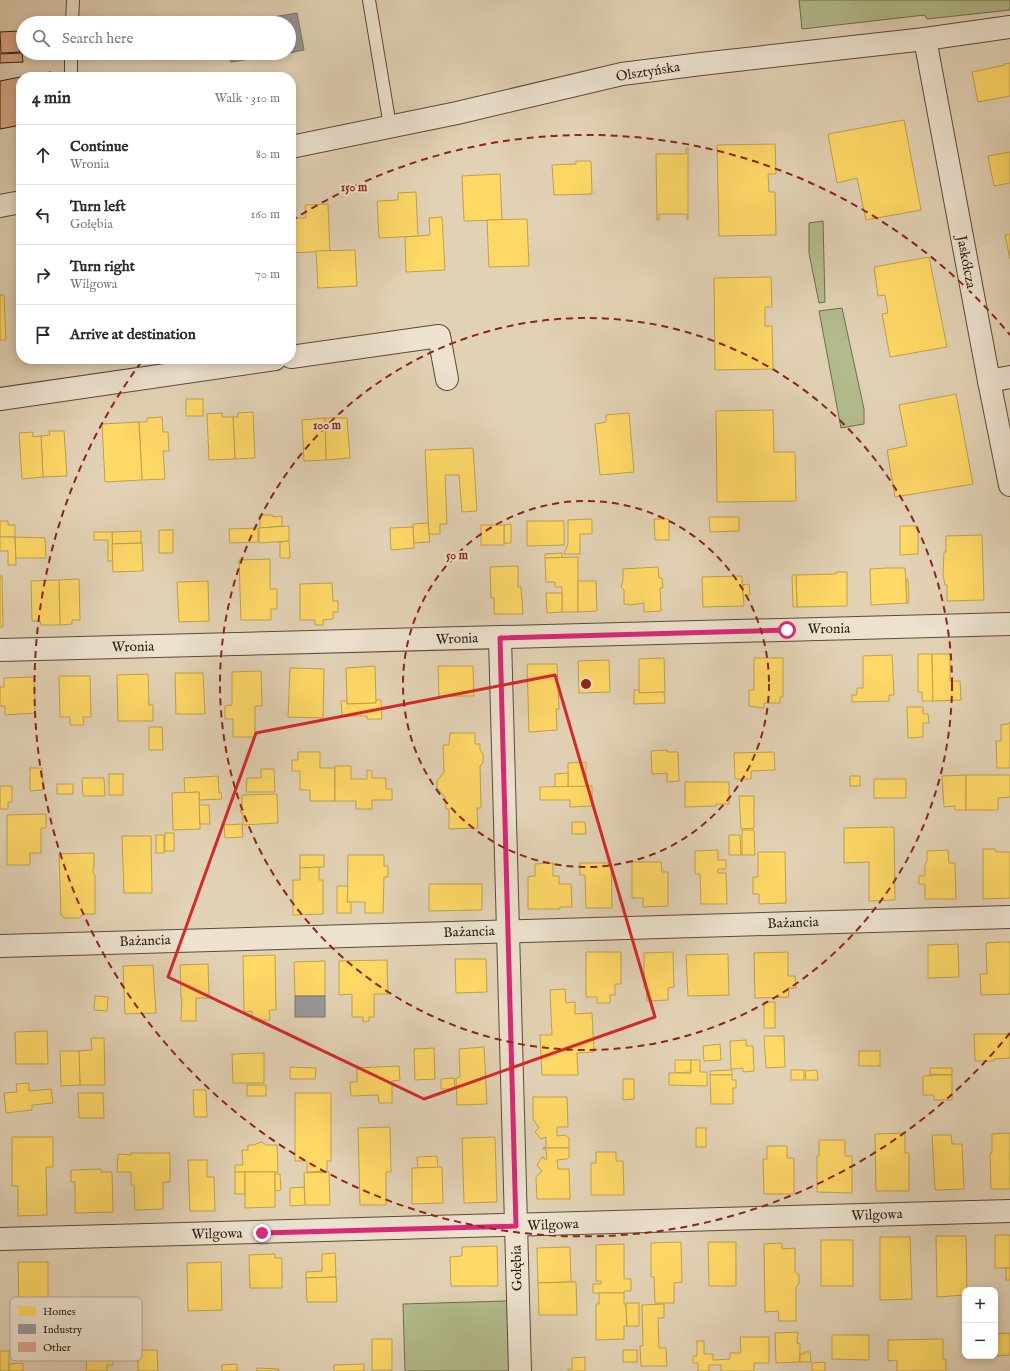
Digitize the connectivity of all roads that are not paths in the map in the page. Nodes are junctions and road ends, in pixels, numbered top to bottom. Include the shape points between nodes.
1 (73, 0) edge
2 (369, 0) edge
3 (72, 16) edge
4 (1010, 27) edge
5 (925, 39) junction
6 (71, 60) edge
7 (71, 72) edge
8 (390, 126) junction
9 (296, 146) edge
10 (16, 203) edge
11 (0, 206) edge
12 (296, 356) edge
13 (241, 364) edge
14 (1010, 377) edge
15 (447, 379) dead end
16 (989, 381) junction
17 (0, 399) edge
18 (1010, 485) edge
19 (1010, 624) edge
20 (500, 638) junction
21 (0, 650) edge
22 (1010, 917) edge
23 (509, 931) junction
24 (0, 946) edge
25 (1010, 1211) edge
26 (516, 1226) junction
27 (0, 1239) edge
28 (520, 1371) edge

1 - 3 lane
2 - 8 lane
4 - 5 street, Olsztyńska
5 - 8 street, Olsztyńska via 622,74
5 - 16 street, Jaskółcza
6 - 7 lane
8 - 9 street, Olsztyńska
10 - 11 street
12 - 15 street via 439,336
13 - 17 street
14 - 16 street
16 - 18 street, Jaskółcza
19 - 20 street, Wronia
20 - 21 street, Wronia
20 - 23 street, Gołębia
22 - 23 street, Bażancia
23 - 24 street, Bażancia
23 - 26 street, Gołębia
25 - 26 street, Wilgowa
26 - 27 street, Wilgowa
26 - 28 street, Gołębia

